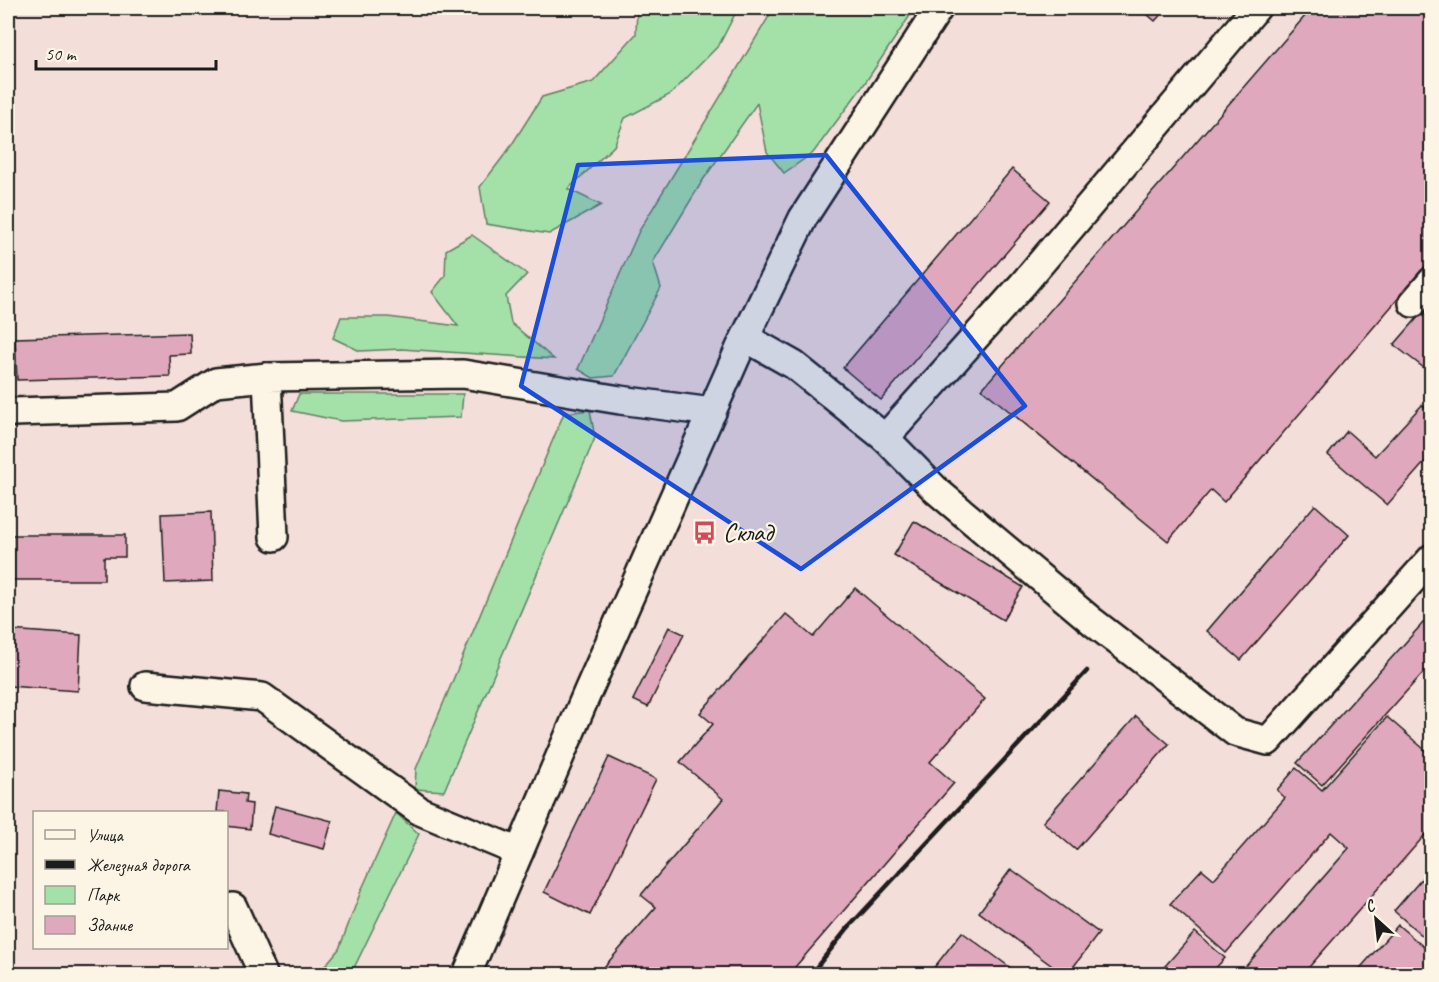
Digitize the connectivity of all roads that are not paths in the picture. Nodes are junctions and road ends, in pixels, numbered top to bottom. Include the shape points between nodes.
1 (939, 8) edge
2 (1256, 8) edge
3 (1431, 280) edge
4 (1413, 303) dead end
5 (746, 338) junction
6 (267, 377) junction
7 (711, 412) junction
8 (8, 413) edge
9 (885, 438) junction
10 (274, 537) dead end
11 (1431, 558) edge
12 (145, 686) dead end
13 (519, 852) junction
14 (233, 907) dead end
15 (263, 975) edge
16 (468, 975) edge

1 - 5 street via 803,218
2 - 9 street via 1023,284
3 - 4 street
5 - 7 street
5 - 9 street via 794,365
6 - 7 street via 463,374
6 - 8 street via 216,382 177,407
6 - 10 street
7 - 13 street
9 - 11 street via 937,491 1093,622 1235,732 1268,741
12 - 13 street via 262,697 420,811
13 - 16 street
14 - 15 street

